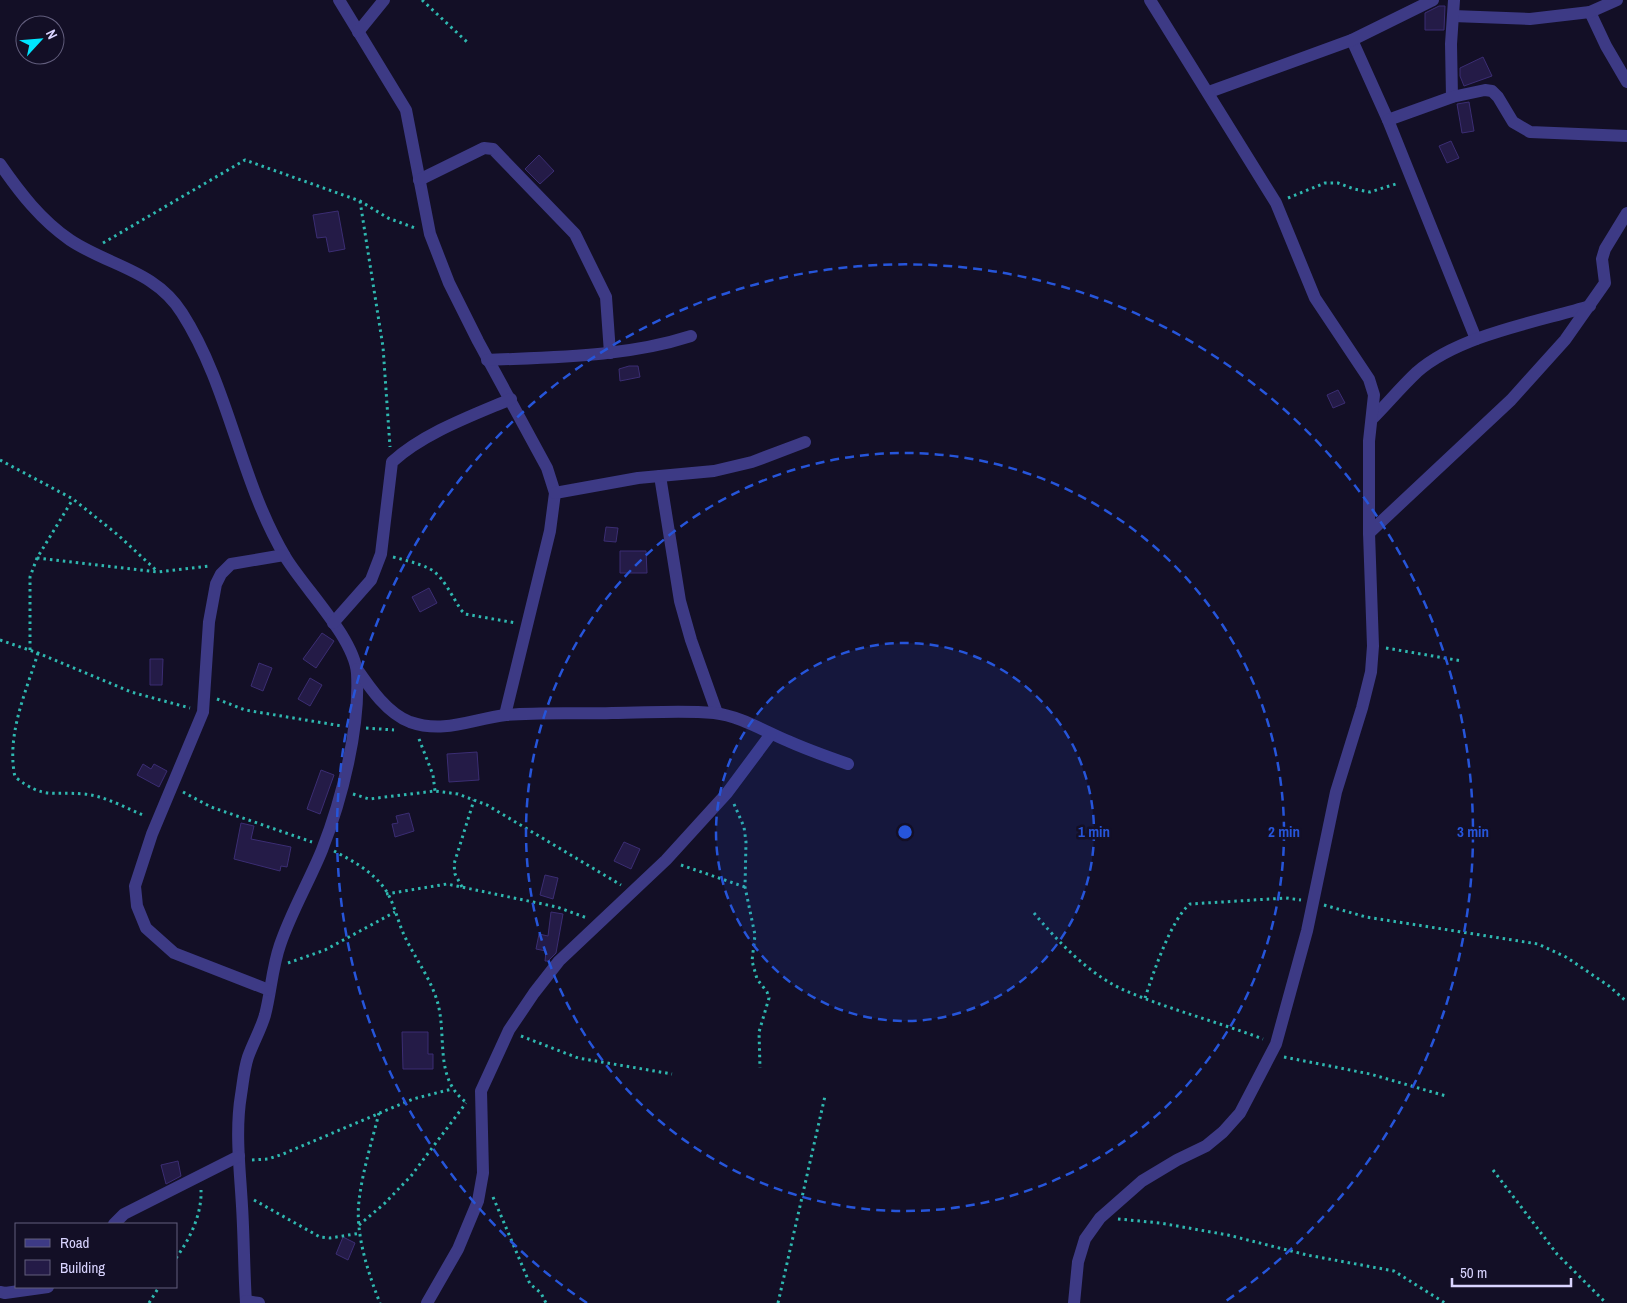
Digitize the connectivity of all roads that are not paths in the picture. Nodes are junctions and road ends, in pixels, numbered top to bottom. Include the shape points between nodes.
1 (339, 0) edge
2 (384, 0) edge
3 (1150, 0) edge
4 (1433, 0) edge
5 (1454, 0) edge
6 (1617, 0) edge
7 (1590, 12) junction
8 (1453, 16) junction
9 (358, 32) junction
10 (1352, 40) junction
11 (1627, 82) edge
12 (1209, 92) junction
13 (1452, 98) junction
14 (1388, 120) junction
15 (1627, 136) edge
16 (0, 164) edge
17 (418, 180) junction
18 (1627, 213) edge
19 (1590, 306) junction
20 (691, 336) dead end
21 (1476, 339) junction
22 (610, 353) junction
23 (487, 360) junction
24 (511, 399) junction
25 (1372, 419) junction
26 (805, 442) dead end
27 (660, 476) junction
28 (554, 493) junction
29 (1369, 533) junction
30 (284, 555) junction
31 (334, 623) junction
32 (357, 669) junction
33 (717, 713) junction
34 (505, 715) junction
35 (771, 734) junction
36 (848, 764) dead end
37 (269, 990) junction
38 (239, 1158) junction
39 (115, 1223) edge
40 (43, 1288) edge
41 (0, 1292) edge
42 (246, 1302) edge
43 (259, 1303) edge
44 (427, 1303) edge
45 (1074, 1303) edge

1 - 9 street
2 - 9 street
3 - 12 street
4 - 10 street
5 - 8 street
6 - 7 street
7 - 8 street via 1530,19
7 - 11 street
8 - 13 street
9 - 17 street via 406,110
10 - 12 street
10 - 14 street
12 - 25 street via 1276,203 1315,298 1369,379 1374,395
13 - 14 street
13 - 15 street via 1492,91 1513,122 1530,132
14 - 21 street
16 - 30 street via 41,217 68,239 134,270 163,289 181,310 200,346 236,435 249,477
17 - 22 street via 484,148 493,149 575,234 606,297
17 - 23 street via 430,234
18 - 19 street via 1605,249 1602,259 1605,283
19 - 21 street
19 - 29 street via 1565,340 1511,400
20 - 22 street
21 - 25 street via 1441,355 1418,372
22 - 23 street
23 - 24 street
24 - 28 street via 547,468
24 - 31 street via 435,434 402,452 392,462 381,554 371,580
25 - 29 street
26 - 27 street via 752,462 714,471
27 - 28 street
27 - 33 street via 680,601
28 - 34 street via 550,531
29 - 45 street via 1371,672 1336,792 1307,930 1273,1049 1240,1113 1223,1132 1206,1146 1142,1181 1100,1218 1085,1239 1078,1262
30 - 31 street
30 - 37 street via 231,564 216,584 209,622 203,712 157,822 135,886 137,906 146,928 174,953
31 - 32 street
32 - 34 street via 389,708 408,722 435,728 456,727
32 - 37 street via 353,727 343,791 324,846 281,942
33 - 34 street via 676,710
33 - 35 street via 748,722
35 - 36 street
35 - 44 street via 727,793 666,860 559,961 510,1030 481,1092 483,1173 478,1201 458,1249
37 - 38 street via 264,1016 245,1070 240,1099
38 - 39 street via 124,1214
38 - 42 street
40 - 41 street
42 - 43 street

